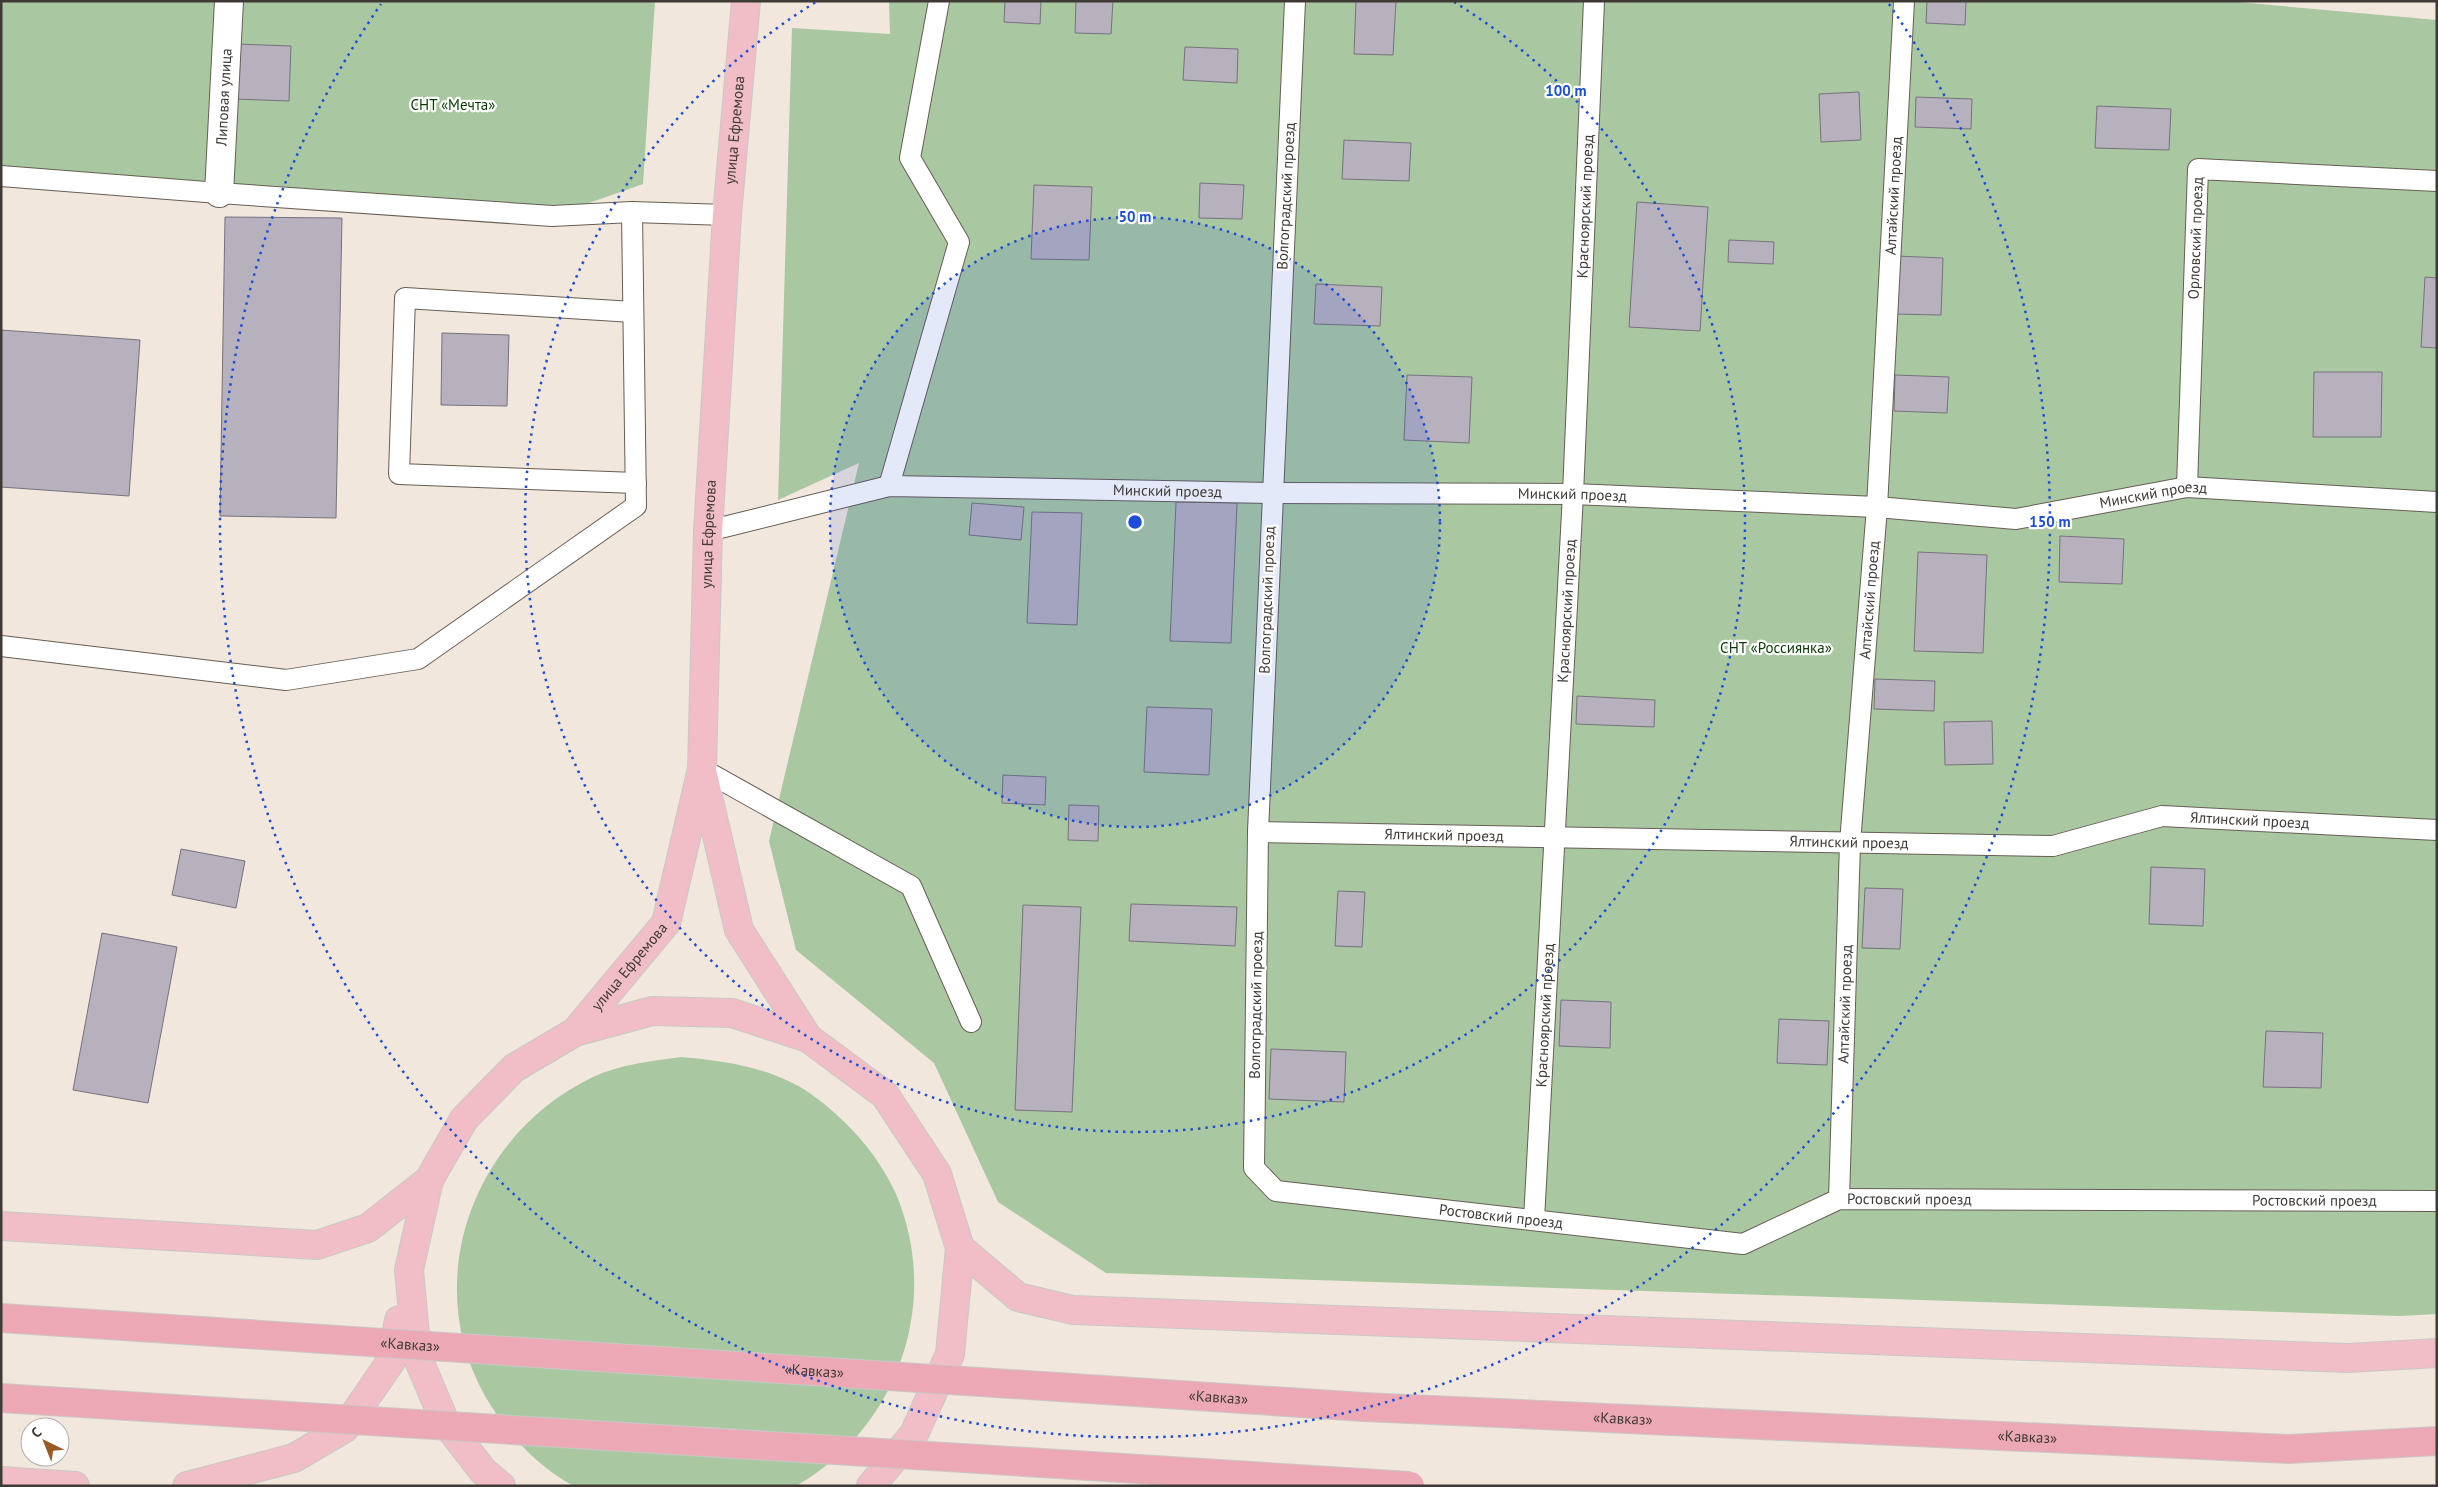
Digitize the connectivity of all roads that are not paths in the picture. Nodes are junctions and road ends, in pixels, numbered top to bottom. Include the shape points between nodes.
1 (229, 1) edge
2 (746, 1) edge
3 (939, 1) edge
4 (1295, 1) edge
5 (1594, 1) edge
6 (1904, 1) edge
7 (1, 176) edge
8 (2437, 181) edge
9 (219, 193) junction
10 (632, 212) junction
11 (727, 215) junction
12 (633, 312) junction
13 (636, 483) junction
14 (890, 486) junction
15 (2187, 487) junction
16 (1272, 493) junction
17 (1573, 494) junction
18 (2437, 502) edge
19 (1877, 507) junction
20 (708, 531) junction
21 (1, 646) edge
22 (702, 769) junction
23 (2437, 830) edge
24 (1258, 832) junction
25 (1555, 838) junction
26 (1850, 843) junction
27 (971, 1022) dead end
28 (575, 1032) junction
29 (808, 1038) junction
30 (429, 1180) junction
31 (1276, 1191) joint
32 (1839, 1200) junction
33 (2437, 1201) edge
34 (1534, 1220) junction
35 (1, 1226) edge
36 (960, 1248) junction
37 (409, 1270) junction
38 (1, 1318) edge
39 (2437, 1353) edge
40 (1, 1398) edge
41 (2437, 1441) edge
42 (1, 1481) edge
43 (75, 1486) edge
44 (187, 1486) edge
45 (501, 1486) edge
46 (871, 1486) edge
47 (1410, 1486) edge

1 - 9 street, Липовая улица
2 - 11 main road, улица Ефремова
3 - 14 lane via 910,158 959,242
4 - 16 lane, Волгоградский проезд
5 - 17 lane, Красноярский проезд
6 - 19 lane, Алтайский проезд
7 - 9 lane
8 - 15 lane, Орловский проезд via 2198,170
9 - 10 lane via 552,216
10 - 11 lane
10 - 12 lane
11 - 20 main road, улица Ефремова
12 - 13 lane
12 - 13 lane via 405,298 399,474
13 - 21 lane via 636,506 418,659 286,680
14 - 16 lane, Минский проезд
14 - 20 lane, Минский проезд
15 - 18 lane, Минский проезд
15 - 19 lane, Минский проезд via 2016,519
16 - 17 lane, Минский проезд
16 - 24 lane, Волгоградский проезд
17 - 19 lane, Минский проезд
17 - 25 lane, Красноярский проезд
19 - 26 lane, Алтайский проезд
20 - 22 main road, улица Ефремова
22 - 27 lane via 911,886
22 - 28 main road, улица Ефремова via 666,923
22 - 29 main road via 740,930
23 - 26 lane, Ялтинский проезд via 2162,816 2053,846
24 - 25 lane, Ялтинский проезд
24 - 31 lane, Волгоградский проезд via 1254,1168
25 - 26 lane, Ялтинский проезд
25 - 34 lane, Красноярский проезд
26 - 32 lane, Алтайский проезд
28 - 29 main road via 652,1011 732,1013
28 - 30 main road via 514,1068 501,1081 464,1119
29 - 36 main road via 885,1095 936,1174
30 - 35 main road via 368,1228 317,1245
30 - 37 main road
31 - 34 lane, Ростовский проезд
32 - 33 lane, Ростовский проезд
32 - 34 lane, Ростовский проезд via 1743,1244
36 - 39 main road via 1018,1297 1073,1310 2348,1358
36 - 46 main road via 950,1354 914,1434
37 - 44 main road via 391,1361 345,1428 294,1458
37 - 45 main road via 417,1356 445,1422 483,1471
38 - 41 highway, «Кавказ», bridge via 1364,1408 2289,1449
40 - 47 highway, bridge
42 - 43 main road

